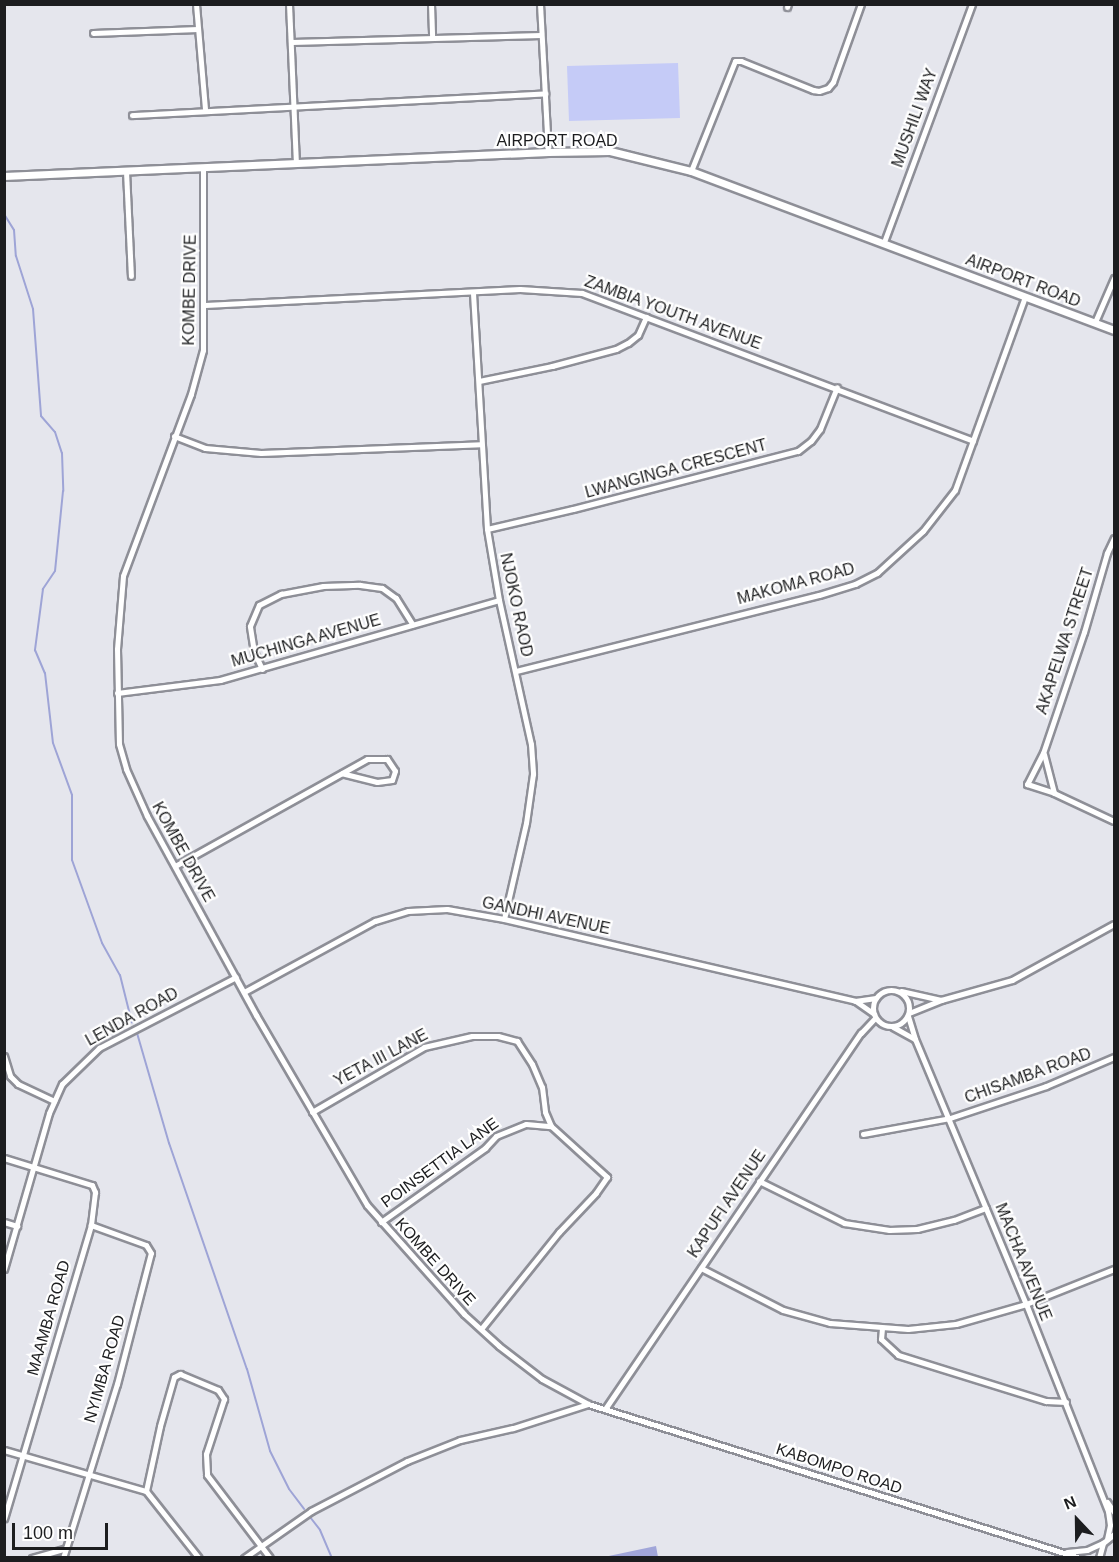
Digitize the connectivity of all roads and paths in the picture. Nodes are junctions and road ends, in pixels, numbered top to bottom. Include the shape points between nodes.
1 (196, 4) edge
2 (289, 4) edge
3 (431, 4) edge
4 (540, 4) edge
5 (861, 4) edge
6 (972, 4) edge
7 (198, 29) junction
8 (93, 33) dead end
9 (542, 35) junction
10 (432, 37) junction
11 (292, 42) junction
12 (545, 93) junction
13 (295, 106) junction
14 (205, 109) junction
15 (132, 115) dead end
16 (548, 152) junction
17 (296, 163) junction
18 (202, 168) junction
19 (126, 171) junction
20 (691, 171) junction
21 (4, 176) edge
22 (884, 242) junction
23 (130, 276) dead end
24 (1114, 278) edge
25 (473, 293) junction
26 (1025, 297) junction
27 (205, 305) junction
28 (646, 317) junction
29 (1095, 322) junction
30 (1114, 330) edge
31 (479, 381) junction
32 (837, 387) junction
33 (174, 436) junction
34 (973, 441) junction
35 (482, 444) junction
36 (487, 529) junction
37 (1114, 537) edge
38 (499, 600) junction
39 (412, 624) junction
40 (262, 669) junction
41 (516, 671) junction
42 (117, 693) junction
43 (1043, 753) junction
44 (342, 773) junction
45 (1054, 793) junction
46 (1114, 821) edge
47 (175, 866) junction
48 (504, 919) junction
49 (1114, 924) edge
50 (236, 977) junction
51 (897, 990) junction
52 (244, 992) junction
53 (876, 998) junction
54 (941, 1000) junction
55 (855, 1001) junction
56 (909, 1014) junction
57 (874, 1016) junction
58 (893, 1027) junction
59 (915, 1039) junction
60 (4, 1056) edge
61 (1114, 1058) edge
62 (7, 1075) edge
63 (54, 1101) junction
64 (312, 1112) junction
65 (950, 1118) junction
66 (551, 1126) junction
67 (863, 1134) dead end
68 (4, 1158) edge
69 (33, 1167) junction
70 (759, 1182) junction
71 (986, 1208) junction
72 (4, 1222) edge
73 (381, 1222) junction
74 (91, 1225) junction
75 (17, 1226) junction
76 (701, 1268) junction
77 (4, 1269) edge
78 (1114, 1269) edge
79 (1026, 1304) junction
80 (882, 1328) junction
81 (481, 1329) junction
82 (1066, 1402) junction
83 (588, 1404) junction
84 (605, 1409) junction
85 (4, 1450) edge
86 (23, 1456) junction
87 (89, 1473) junction
88 (146, 1491) junction
89 (1102, 1496) junction
90 (1114, 1512) edge
91 (4, 1518) edge
92 (1114, 1534) edge
93 (1105, 1541) junction
94 (261, 1545) junction
95 (66, 1548) junction
96 (1065, 1552) junction
97 (32, 1557) edge
98 (63, 1557) edge
99 (198, 1557) edge
100 (244, 1557) edge
101 (270, 1557) edge
102 (1080, 1557) edge
103 (1099, 1557) edge

1 - 7 street
2 - 11 street
3 - 10 street
4 - 9 street
5 - 20 street via 828,88 813,90 735,61
6 - 22 street, MUSHILI WAY
7 - 8 street
7 - 14 street
9 - 10 street
9 - 12 street
10 - 11 street
11 - 13 street
12 - 13 street
12 - 16 street
13 - 14 street
13 - 17 street
14 - 15 street
16 - 17 street, AIRPORT ROAD
16 - 20 street, AIRPORT ROAD via 610,151
17 - 18 street, AIRPORT ROAD
18 - 19 street, AIRPORT ROAD
18 - 27 street, KOMBE DRIVE
19 - 21 street, AIRPORT ROAD
19 - 23 street
20 - 22 street, AIRPORT ROAD
22 - 26 street, AIRPORT ROAD
24 - 29 street
25 - 27 street, ZAMBIA YOUTH AVENUE
25 - 28 street, ZAMBIA YOUTH AVENUE via 520,289 582,292
25 - 31 street, NJOKO RAOD
26 - 29 street, AIRPORT ROAD
26 - 34 street, MAKOMA ROAD
27 - 33 street, KOMBE DRIVE via 201,362
28 - 31 street via 638,335 616,349
28 - 32 street, ZAMBIA YOUTH AVENUE
29 - 30 street, AIRPORT ROAD
31 - 35 street, NJOKO RAOD
32 - 34 street, ZAMBIA YOUTH AVENUE
32 - 36 street, LWANGINGA CRESCENT via 819,429 798,451
33 - 35 street via 205,448 261,453
33 - 42 street, KOMBE DRIVE via 123,576
34 - 41 street, MAKOMA ROAD via 962,475 943,508 877,573 855,584
35 - 36 street, NJOKO RAOD
36 - 38 street, NJOKO RAOD
37 - 43 street, AKAPELWA STREET
38 - 39 street, MUCHINGA AVENUE
38 - 41 street, NJOKO RAOD
39 - 40 street, MUCHINGA AVENUE
39 - 40 street via 396,598 382,588 323,586 281,594 259,605 250,626 254,652
40 - 42 street, MUCHINGA AVENUE via 220,680
41 - 48 street, NJOKO RAOD via 533,774
42 - 47 street, KOMBE DRIVE via 119,744 126,770
43 - 45 street
43 - 45 street, AKAPELWA STREET via 1027,784
44 - 44 street via 375,757 387,759 396,771 392,780 377,782
44 - 47 street
45 - 46 street
47 - 50 street, KOMBE DRIVE
48 - 52 street, GANDHI AVENUE via 447,909 408,911 360,928
48 - 55 street, GANDHI AVENUE
49 - 54 street via 1012,980
50 - 52 street, KOMBE DRIVE
50 - 63 street, LENDA ROAD via 99,1048 68,1077
51 - 53 street
51 - 54 street
51 - 56 street via 909,1002
52 - 64 street, KOMBE DRIVE
53 - 55 street, GANDHI AVENUE
53 - 57 street
54 - 56 street
55 - 57 street, GANDHI AVENUE
56 - 58 street
56 - 59 street, MACHA AVENUE
57 - 58 street
57 - 70 street, KAPUFI AVENUE
58 - 59 street
59 - 65 street, MACHA AVENUE
60 - 62 street
61 - 65 street, CHISAMBA ROAD
62 - 63 street
63 - 69 street, LENDA ROAD
64 - 66 street, YETA III LANE via 424,1047 455,1038 498,1036 517,1041 532,1064
64 - 73 street, KOMBE DRIVE via 367,1206
65 - 67 street, CHISAMBA ROAD
65 - 71 street, MACHA AVENUE
66 - 73 street, POINSETTIA LANE via 526,1124 496,1136 485,1148
66 - 81 street via 607,1179
68 - 69 street
69 - 74 street, MAAMBA ROAD via 92,1185 95,1192
69 - 75 street, LENDA ROAD
70 - 71 street via 844,1222 889,1230 935,1225
70 - 76 street, KAPUFI AVENUE
71 - 79 street, MACHA AVENUE
72 - 75 street
73 - 81 street, KOMBE DRIVE
74 - 86 street, MAAMBA ROAD
74 - 87 street, NYIMBA ROAD via 146,1245 151,1253
75 - 77 street, LENDA ROAD
76 - 80 street via 783,1310 830,1323
76 - 84 street, KAPUFI AVENUE
78 - 79 street
79 - 80 street via 956,1323
79 - 82 street, MACHA AVENUE
80 - 82 street via 881,1339 898,1355 1046,1401
81 - 83 street, KOMBE DRIVE via 542,1379
82 - 89 street, MACHA AVENUE
83 - 84 street, KOMBE DRIVE
83 - 94 street via 460,1440 407,1461 311,1510
84 - 96 street, KABOMPO ROAD
85 - 86 street
86 - 87 street
86 - 91 street, MAAMBA ROAD
87 - 88 street
87 - 95 street, NYIMBA ROAD
88 - 94 street via 174,1377 180,1374 194,1378 218,1390 224,1399 206,1454 207,1475
88 - 99 street
89 - 90 street, MACHA AVENUE
89 - 93 street, MACHA AVENUE via 1110,1525
92 - 93 street, KABOMPO ROAD
93 - 96 street, KABOMPO ROAD via 1087,1550
93 - 103 street, MACHA AVENUE
94 - 100 street
94 - 101 street
95 - 97 street
95 - 98 street, NYIMBA ROAD
96 - 102 street, KABOMPO ROAD

